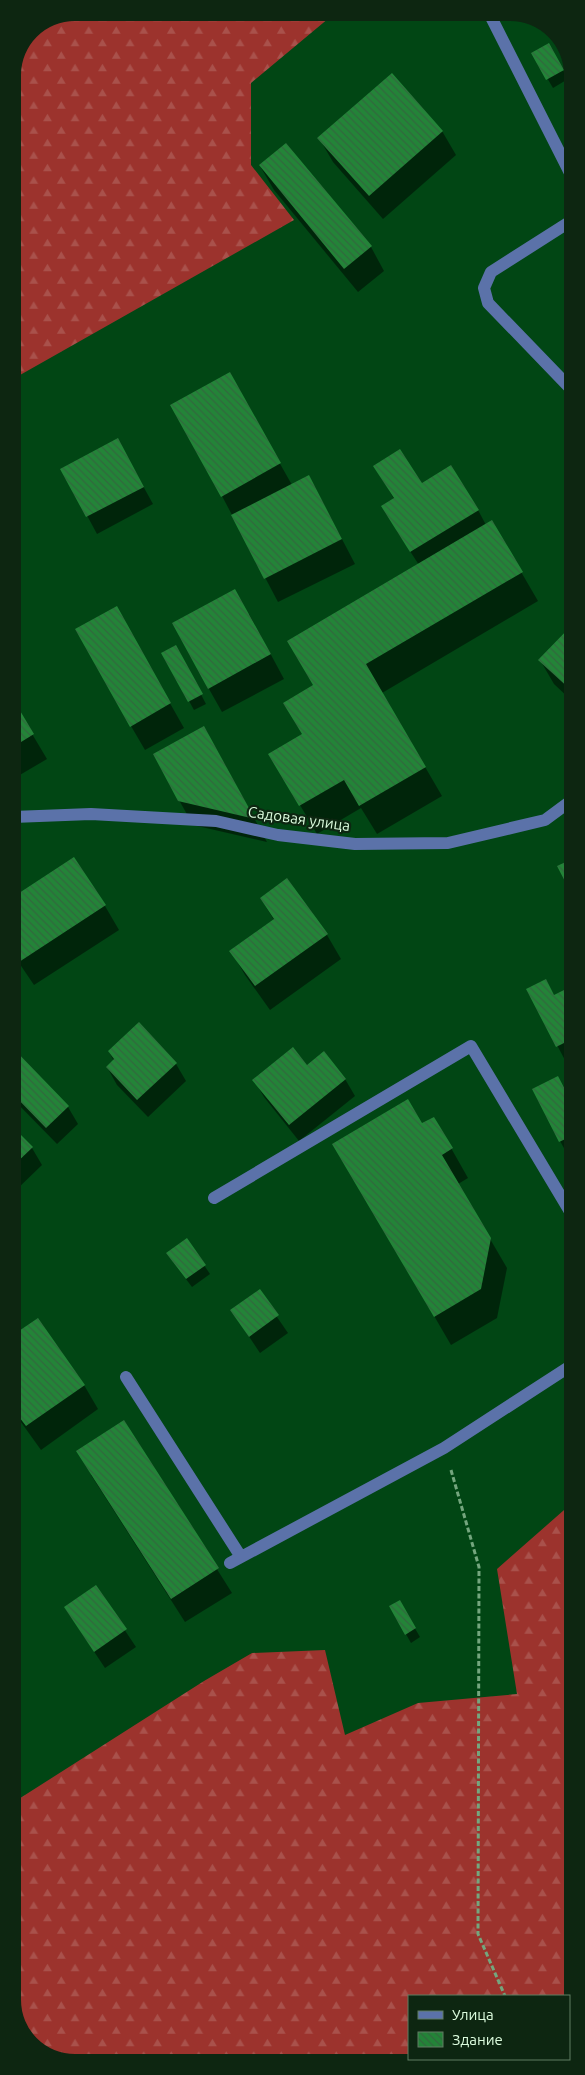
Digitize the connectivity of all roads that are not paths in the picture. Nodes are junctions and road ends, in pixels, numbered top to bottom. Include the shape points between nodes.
1 (493, 21) edge
2 (564, 161) edge
3 (564, 225) edge
4 (564, 381) edge
5 (564, 806) edge
6 (21, 817) edge
7 (214, 1198) dead end
8 (564, 1202) edge
9 (564, 1370) edge
10 (126, 1377) dead end

1 - 2 street
3 - 4 street via 491,272 484,288 488,303
5 - 6 street, Садовая улица via 545,820 448,843 355,844 278,835 206,821 91,814
7 - 8 street via 471,1046
9 - 10 street via 444,1448 235,1560

